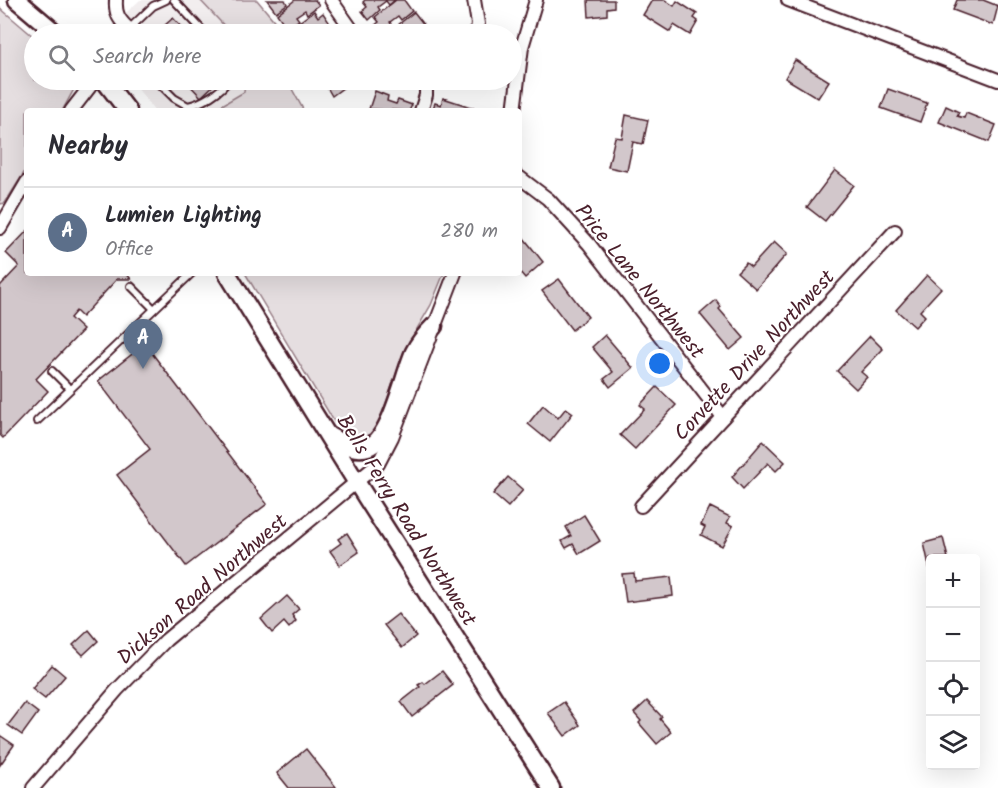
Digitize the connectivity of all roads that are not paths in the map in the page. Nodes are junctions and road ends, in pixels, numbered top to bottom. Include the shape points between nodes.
1 (17, 0) edge
2 (116, 0) edge
3 (166, 0) edge
4 (174, 0) edge
5 (331, 0) edge
6 (474, 0) edge
7 (536, 0) edge
8 (788, 0) edge
9 (45, 24) edge
10 (123, 24) edge
11 (136, 24) edge
12 (197, 24) edge
13 (348, 24) edge
14 (478, 24) edge
15 (522, 47) edge
16 (998, 80) edge
17 (87, 90) edge
18 (112, 90) edge
19 (166, 90) edge
20 (219, 90) edge
21 (426, 90) edge
22 (517, 90) edge
23 (72, 108) edge
24 (126, 108) edge
25 (422, 108) edge
26 (514, 108) edge
27 (522, 179) edge
28 (24, 187) edge
29 (1, 222) edge
30 (895, 231) dead end
31 (189, 276) edge
32 (229, 276) edge
33 (454, 276) edge
34 (131, 286) dead end
35 (154, 309) junction
36 (434, 326) junction
37 (52, 371) dead end
38 (70, 389) junction
39 (723, 417) junction
40 (37, 421) dead end
41 (326, 434) junction
42 (357, 483) junction
43 (641, 506) dead end
44 (33, 788) edge
45 (552, 788) edge

1 - 9 main road
2 - 10 street via 116,11
3 - 11 lane via 153,6
4 - 12 lane
5 - 13 street
6 - 14 street
7 - 15 street
8 - 16 street
17 - 23 street
18 - 24 main road
19 - 20 lane via 187,106 196,105
21 - 25 street
22 - 26 street
27 - 39 street, Price Lane Northwest via 548,199 589,243
28 - 29 street
30 - 39 street, Corvette Drive Northwest
31 - 35 lane
32 - 41 main road, Bells Ferry Road Northwest
33 - 36 street, Dickson Road Northwest
34 - 35 lane
35 - 38 lane
36 - 41 main road via 413,354 389,418 373,444 352,447
36 - 42 street, Dickson Road Northwest via 384,455
37 - 38 lane
38 - 40 lane
39 - 43 street, Corvette Drive Northwest
41 - 42 main road, Bells Ferry Road Northwest
42 - 44 street, Dickson Road Northwest via 145,659
42 - 45 main road, Bells Ferry Road Northwest

